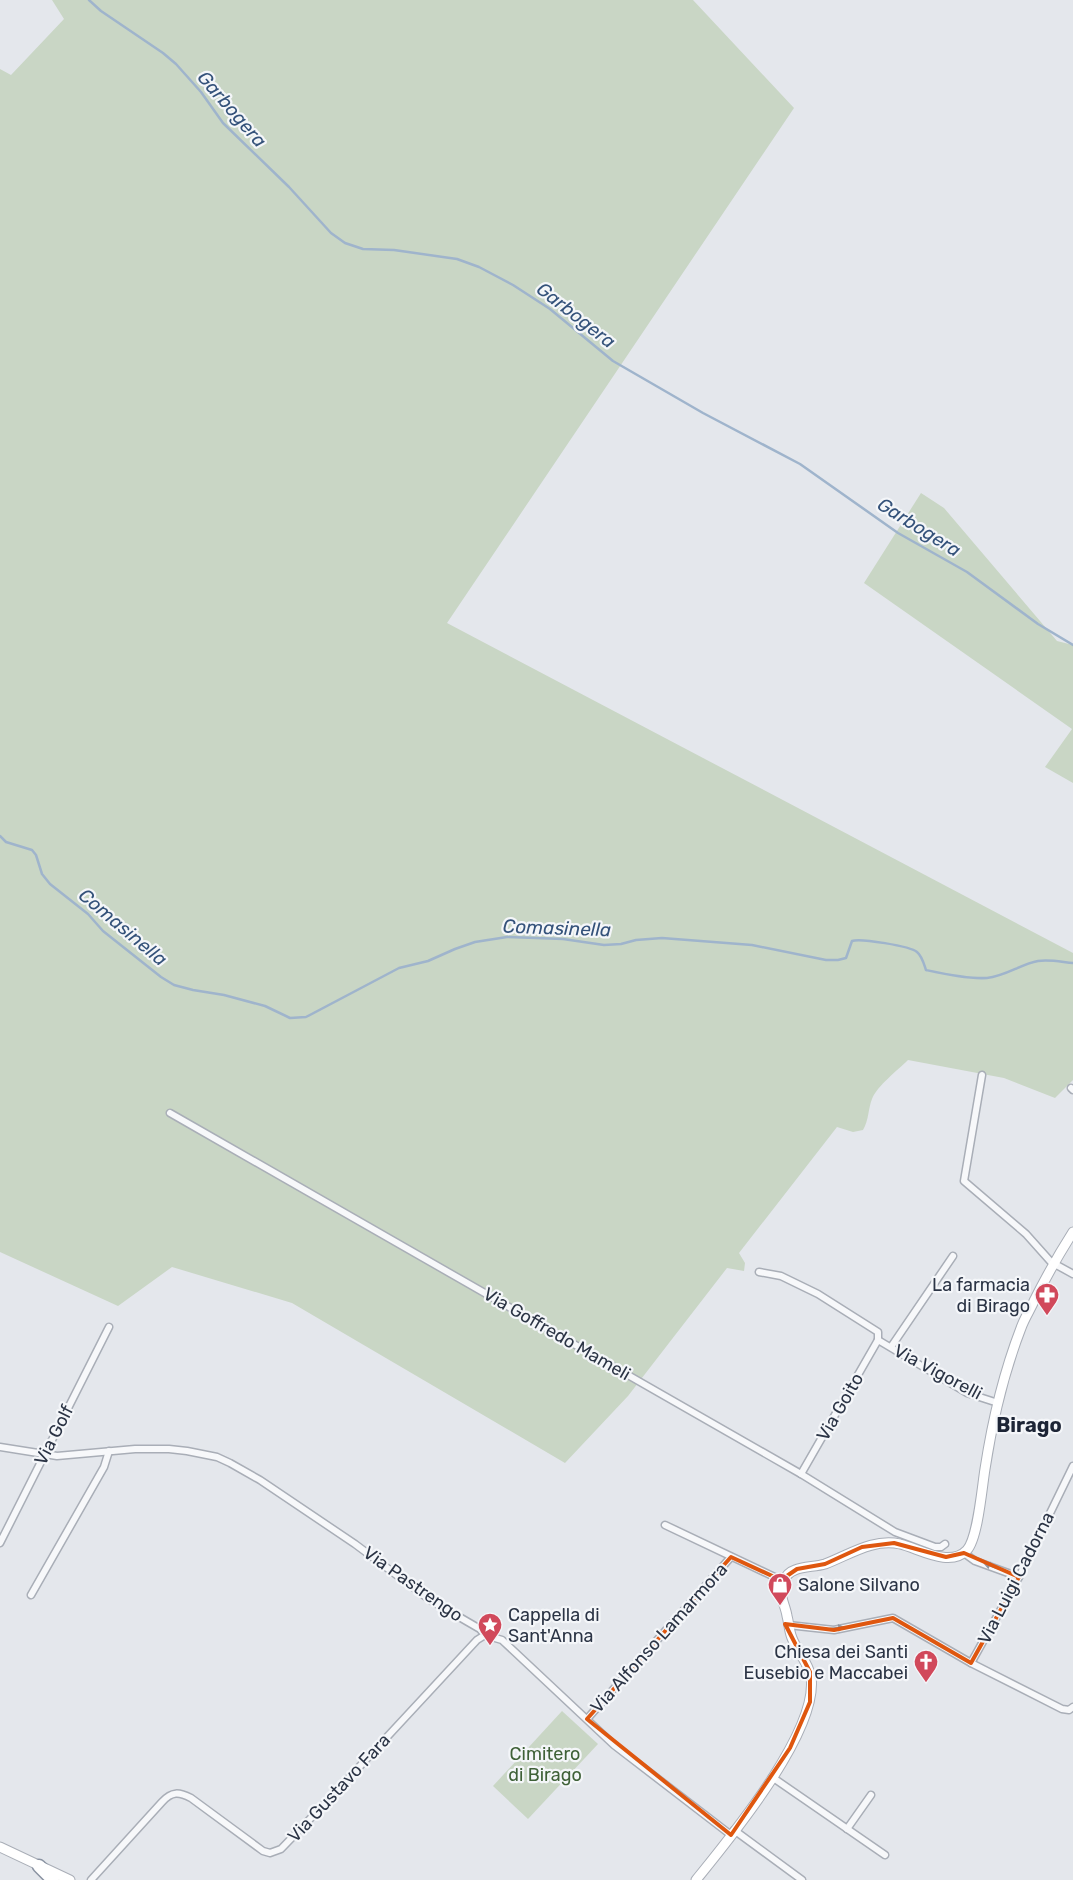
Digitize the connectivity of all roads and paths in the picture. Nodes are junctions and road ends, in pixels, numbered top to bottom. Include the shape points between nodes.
1 (982, 1075) dead end
2 (170, 1113) dead end
3 (1073, 1232) edge
4 (953, 1256) dead end
5 (1053, 1264) junction
6 (759, 1272) dead end
7 (1073, 1274) edge
8 (108, 1327) dead end
9 (878, 1340) junction
10 (891, 1348) junction
11 (998, 1403) junction
12 (0, 1447) edge
13 (109, 1452) junction
14 (44, 1454) junction
15 (1073, 1466) edge
16 (801, 1474) junction
17 (665, 1525) dead end
18 (0, 1543) edge
19 (945, 1544) dead end
20 (964, 1553) junction
21 (731, 1557) junction
22 (1019, 1577) junction
23 (783, 1581) junction
24 (31, 1595) dead end
25 (788, 1625) junction
26 (485, 1635) junction
27 (971, 1663) junction
28 (1071, 1708) edge
29 (587, 1719) junction
30 (772, 1777) junction
31 (871, 1795) dead end
32 (847, 1829) junction
33 (733, 1833) junction
34 (0, 1847) edge
35 (885, 1855) dead end
36 (40, 1866) junction
37 (53, 1880) edge
38 (70, 1880) edge
39 (90, 1880) edge
40 (696, 1880) edge
41 (802, 1880) edge

1 - 5 street via 964,1181 1026,1234
2 - 16 street, Via Goffredo Mameli
3 - 5 street
4 - 10 street
5 - 7 street
5 - 11 street via 1021,1327
6 - 9 street, Via Vigorelli via 781,1276 818,1294 878,1332
8 - 14 street, Via Golf
9 - 10 street, Via Vigorelli
9 - 16 street, Via Goito
10 - 11 street, Via Vigorelli via 967,1393
11 - 20 street via 973,1537
12 - 14 street, Via Pastrengo
13 - 14 street, Via Pastrengo via 67,1456
13 - 24 street via 104,1467
13 - 26 street, Via Pastrengo via 186,1451 230,1462 319,1518 430,1600
14 - 18 street, Via Golf
15 - 22 street, Via Luigi Cadorna
16 - 19 street, Via Goffredo Mameli via 895,1532 935,1547
17 - 21 street
22 -> 20 street
20 - 23 street via 949,1558 899,1544 876,1545 825,1564 797,1569
21 - 23 street
21 - 29 street, Via Alfonso Lamarmora
22 - 27 street, Via Luigi Cadorna
23 - 25 street via 781,1593
25 -> 27 street via 834,1630 893,1618
25 - 30 street via 810,1672 811,1692 802,1726
26 - 29 street, Via Pastrengo via 502,1640
26 - 39 street, Via Gustavo Fara via 281,1849 270,1853 263,1851 191,1798 174,1793
27 - 28 street via 1062,1709
29 - 33 street, Via Pastrengo via 614,1745
30 - 32 street
30 - 33 street
31 - 32 street
32 - 35 street
33 - 40 street
33 - 41 street, Via Pastrengo
34 - 36 street
36 - 37 highway
36 - 38 street

